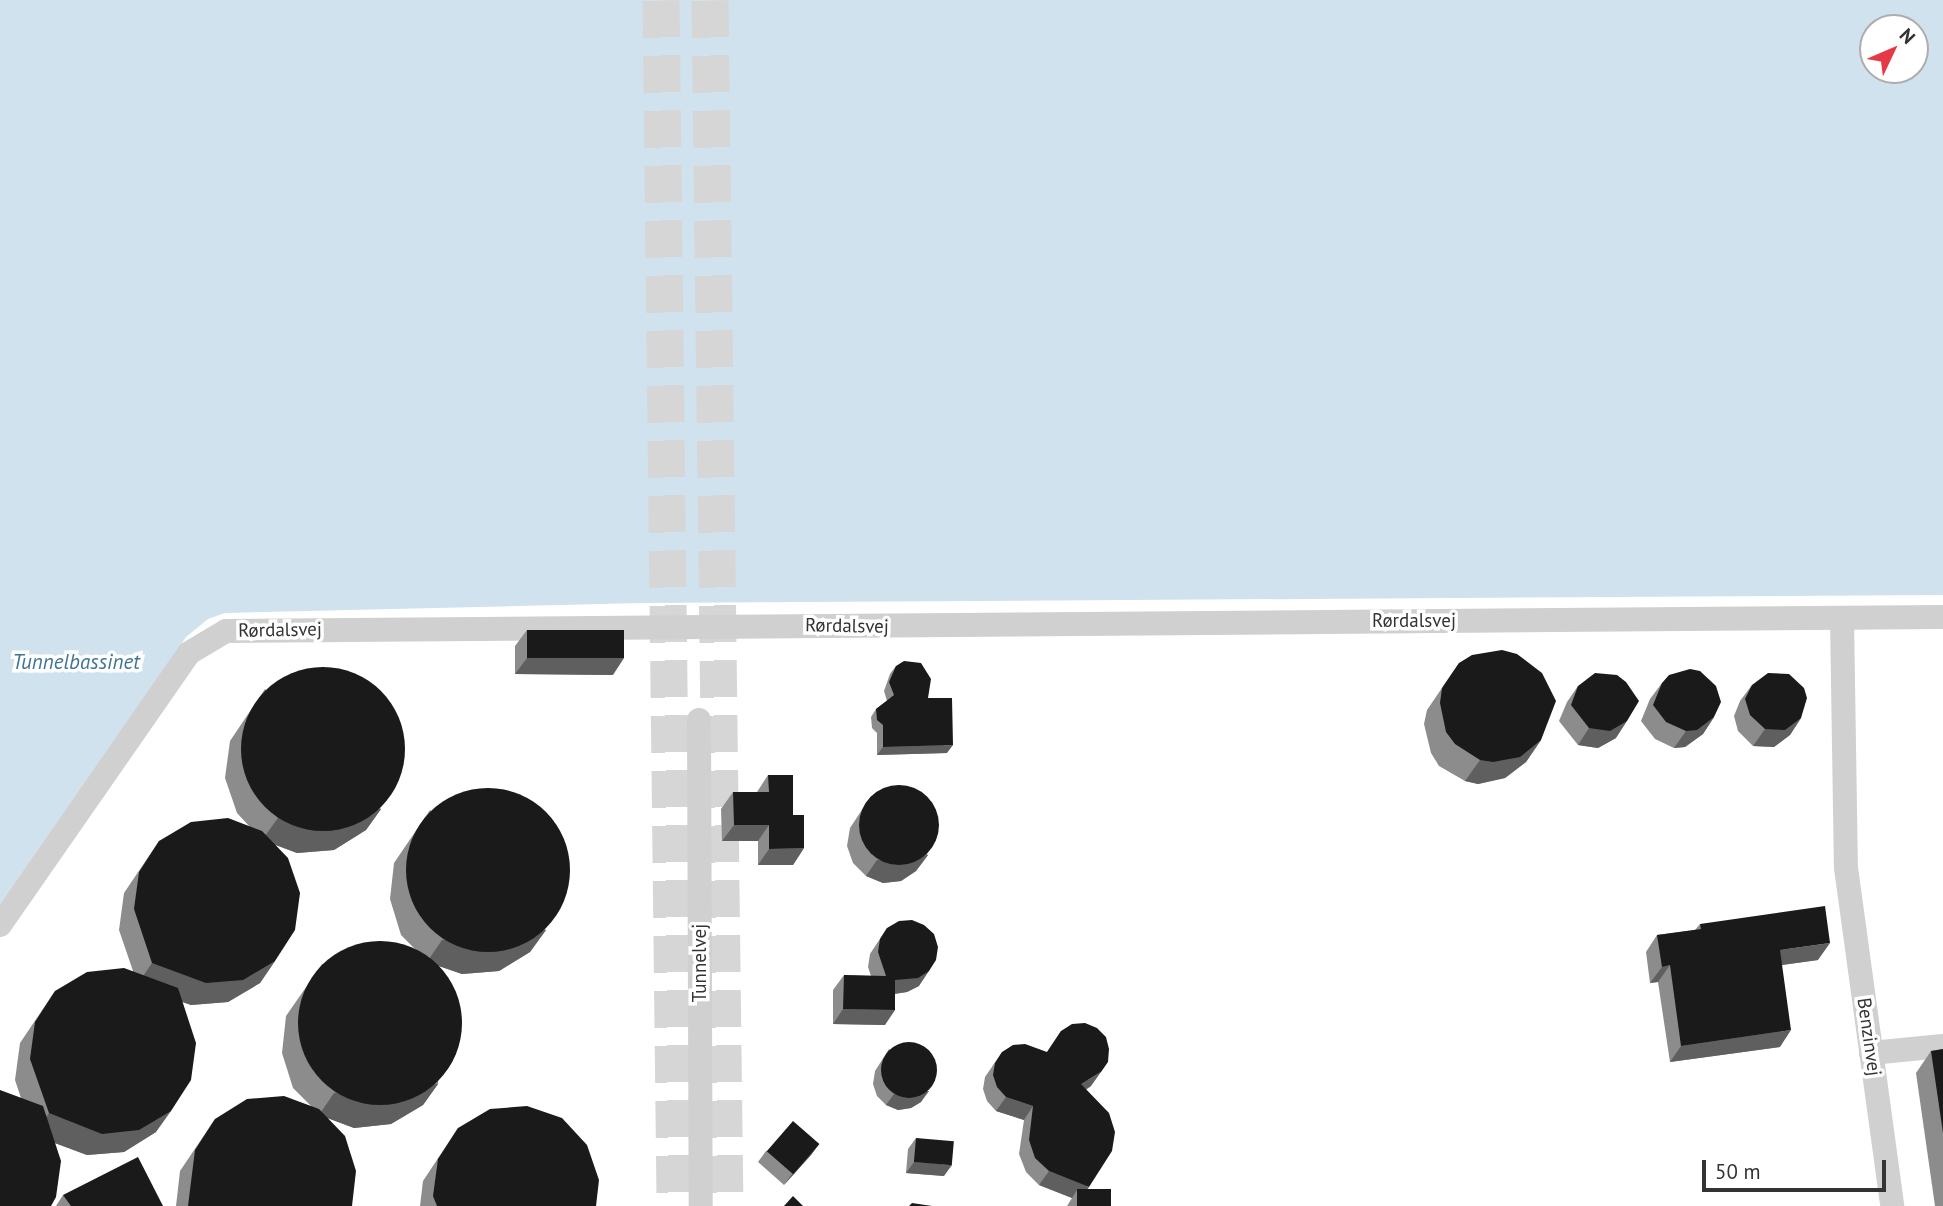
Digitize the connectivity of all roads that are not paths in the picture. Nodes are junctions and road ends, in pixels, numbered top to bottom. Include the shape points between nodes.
1 (1943, 617) edge
2 (1842, 618) junction
3 (699, 720) dead end
4 (0, 925) edge
5 (1943, 1046) edge
6 (1871, 1053) junction
7 (701, 1206) edge
8 (1892, 1206) edge

1 - 2 street, Rørdalsvej
2 - 4 street, Rørdalsvej via 226,631 188,653
2 - 6 street, Benzinvej via 1846,868
3 - 7 street, Tunnelvej
5 - 6 street
6 - 8 street, Benzinvej

